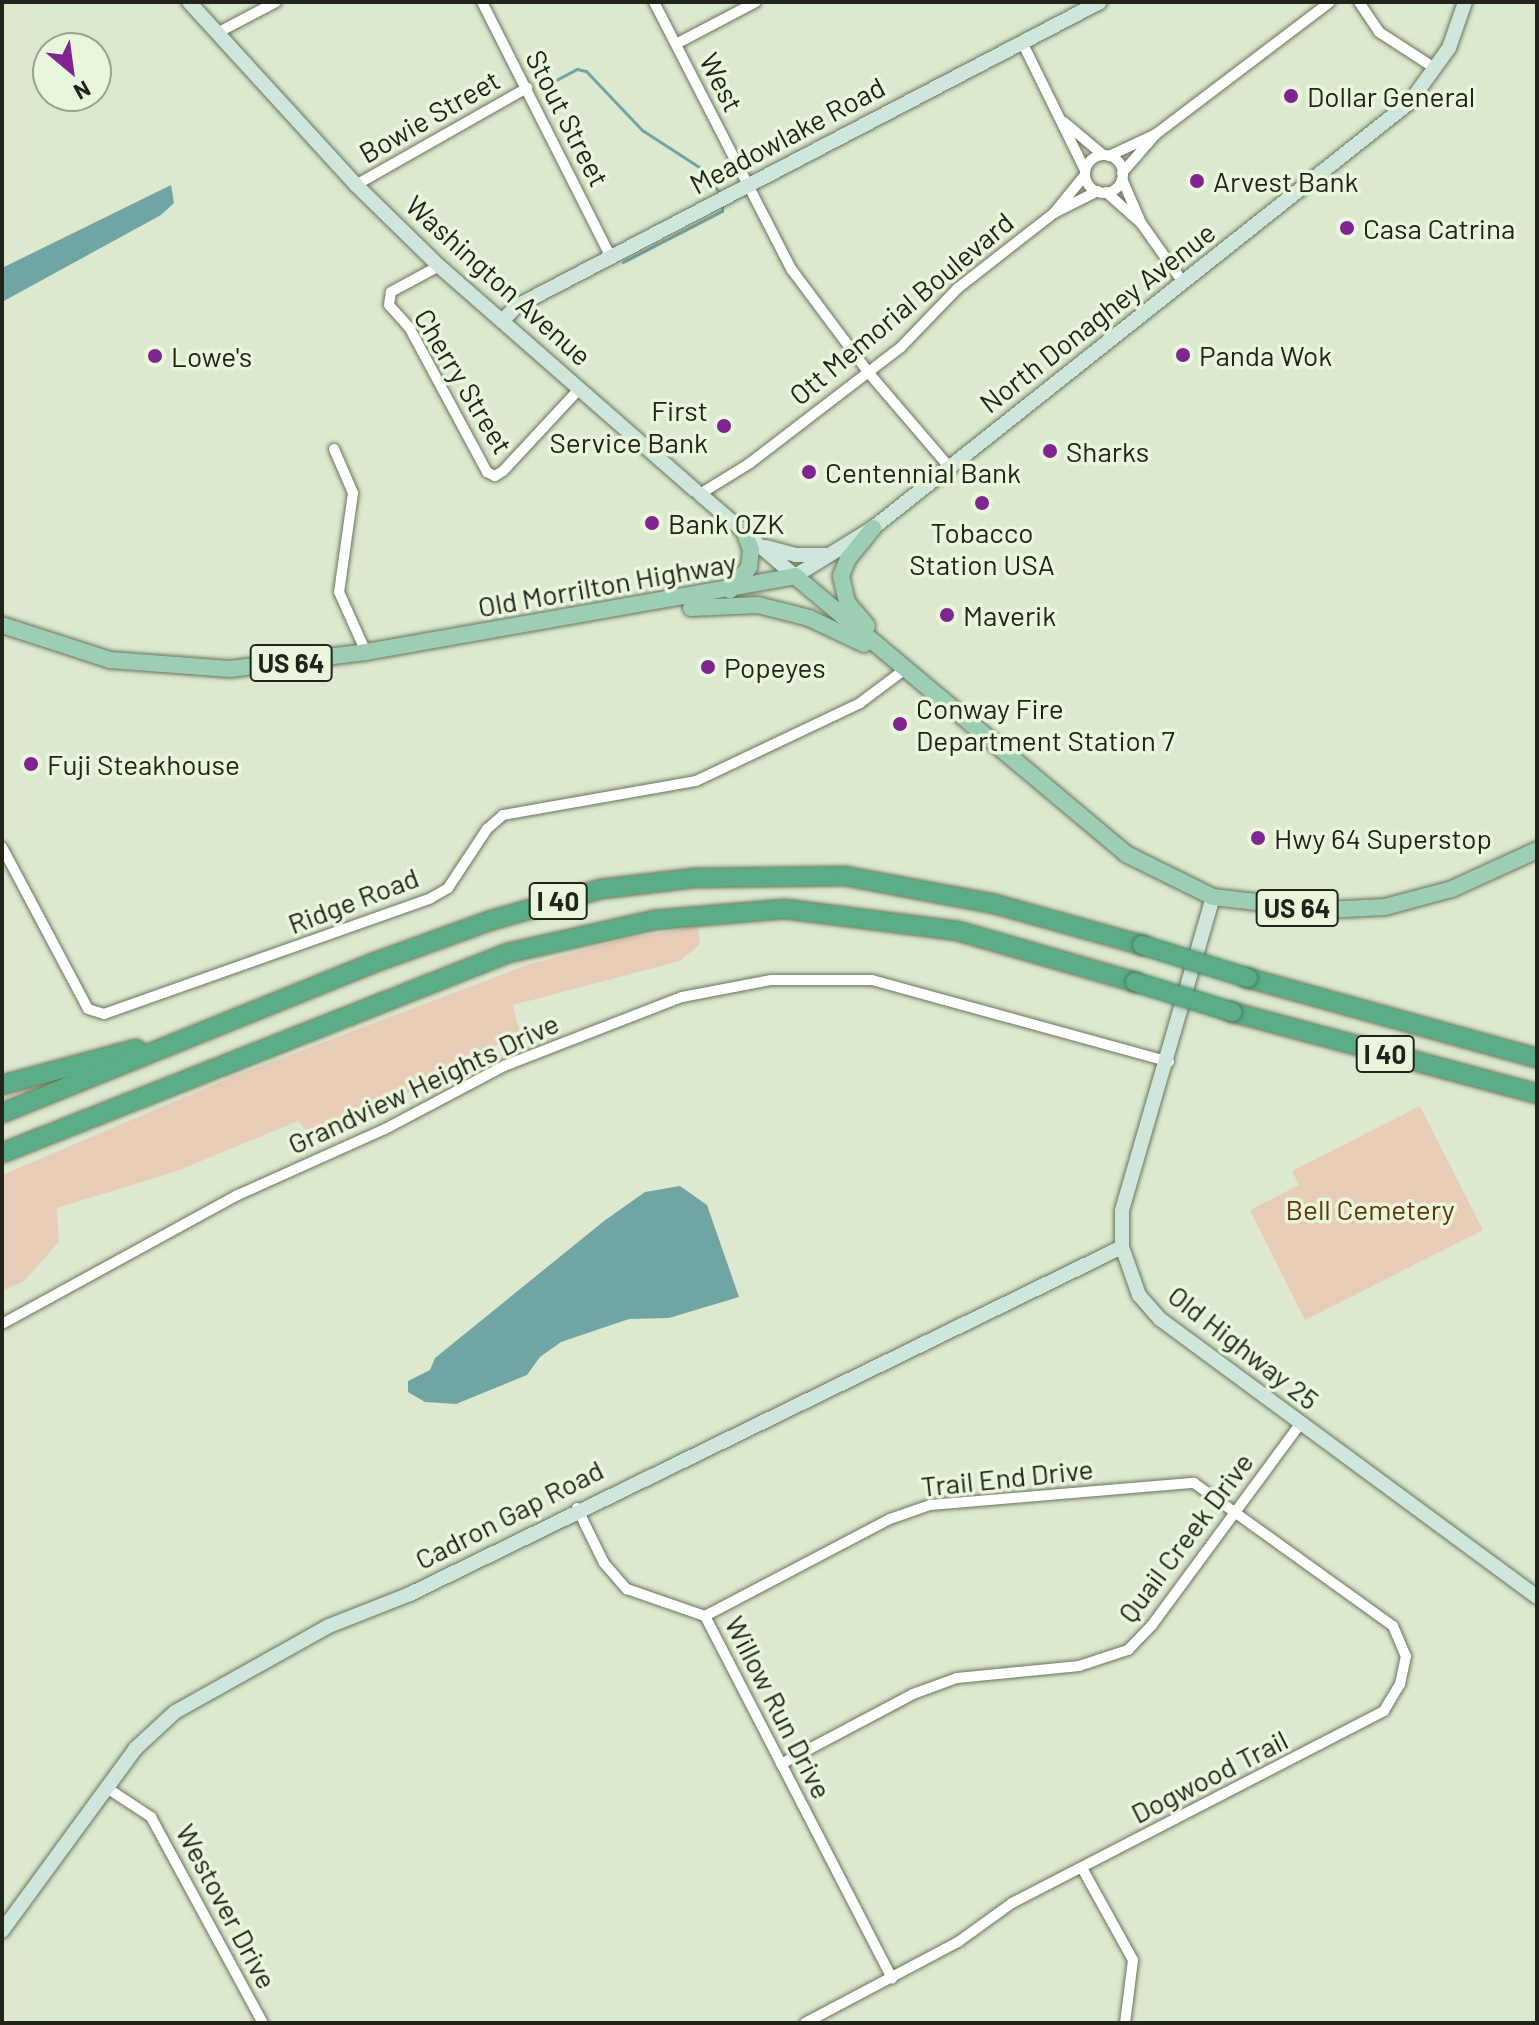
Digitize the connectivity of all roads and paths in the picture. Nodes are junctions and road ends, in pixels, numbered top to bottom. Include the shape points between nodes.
1 (189, 2) edge
2 (276, 2) edge
3 (482, 2) edge
4 (654, 2) edge
5 (756, 2) edge
6 (1100, 2) edge
7 (1330, 2) edge
8 (1359, 2) edge
9 (1465, 2) edge
10 (217, 33) junction
11 (1022, 42) junction
12 (676, 44) junction
13 (1436, 69) junction
14 (527, 88) junction
15 (1064, 122) junction
16 (1156, 134) junction
17 (1106, 155) junction
18 (1085, 172) junction
19 (1122, 176) junction
20 (748, 184) junction
21 (356, 185) junction
22 (1102, 192) junction
23 (1054, 213) junction
24 (1141, 223) junction
25 (611, 257) junction
26 (439, 266) junction
27 (1182, 281) junction
28 (502, 321) junction
29 (868, 372) junction
30 (580, 388) junction
31 (334, 449) dead end
32 (949, 467) junction
33 (698, 492) junction
34 (873, 528) junction
35 (744, 531) junction
36 (758, 542) junction
37 (832, 554) junction
38 (795, 576) junction
39 (730, 590) junction
40 (574, 617) junction
41 (2, 625) edge
42 (366, 652) junction
43 (904, 670) junction
44 (2, 847) edge
45 (1537, 850) edge
46 (1213, 897) junction
47 (257, 1012) junction
48 (1537, 1058) edge
49 (1169, 1062) junction
50 (2, 1085) edge
51 (1537, 1094) edge
52 (2, 1113) edge
53 (2, 1153) edge
54 (1122, 1247) junction
55 (2, 1324) edge
56 (1300, 1424) junction
57 (577, 1508) junction
58 (1237, 1509) junction
59 (1537, 1597) edge
60 (705, 1616) junction
61 (781, 1764) junction
62 (107, 1788) junction
63 (1082, 1868) junction
64 (2, 1931) edge
65 (892, 1979) junction
66 (263, 2023) edge
67 (805, 2023) edge
68 (1125, 2023) edge

1 - 10 street, Washington Avenue
2 - 10 street
3 - 14 street, Stout Street
4 - 12 street, West
5 - 12 street
6 - 11 street, Meadowlake Road
7 - 16 street
8 - 13 street via 1379,32
9 - 13 street, North Donaghey Avenue
10 - 21 street, Washington Avenue
11 - 15 street
11 - 20 street, Meadowlake Road
12 - 20 street, West
13 - 27 street, North Donaghey Avenue via 1392,118
14 - 21 street, Bowie Street
14 - 25 street, Stout Street
15 - 17 street
15 - 18 street
16 - 17 street
16 - 19 street
17 - 18 street, Ott Memorial Boulevard via 1092,159
17 - 19 street
18 - 22 street
18 - 23 street, Ott Memorial Boulevard
19 - 22 street, Ott Memorial Boulevard
19 - 24 street
20 - 25 street, Meadowlake Road
20 - 29 street, West via 800,282
21 - 26 street, Washington Avenue
22 - 23 street, Ott Memorial Boulevard
22 - 24 street
23 - 29 street, Ott Memorial Boulevard via 958,288 901,347
24 - 27 street
25 - 28 street, Meadowlake Road via 517,306
26 - 28 street, Washington Avenue
26 - 30 street, Cherry Street via 391,292 389,305 409,327 487,472 495,476 503,471
27 - 32 street, North Donaghey Avenue
28 - 30 street, Washington Avenue
29 - 32 street, West
29 - 33 street, Ott Memorial Boulevard via 750,463
30 - 33 street, Washington Avenue
31 - 42 street via 353,493 339,592
32 - 34 street, North Donaghey Avenue
33 - 35 street, Washington Avenue
34 - 37 street, North Donaghey Avenue
34 - 43 main road via 848,559 842,588 856,615
35 - 36 street, Washington Avenue
35 - 39 main road via 751,550 749,567
36 - 37 street via 795,555
36 - 38 street, Washington Avenue
37 - 38 street, North Donaghey Avenue
38 - 39 main road, Old Morrilton Highway / US 64
38 - 43 main road, US 64
39 - 40 main road, Old Morrilton Highway / US 64
40 - 42 main road, Old Morrilton Highway / US 64
40 - 43 main road via 758,605 809,618
41 - 42 main road, Old Morrilton Highway / US 64 via 75,651 171,668 244,668
43 - 44 street, Ridge Road via 860,703 696,781 503,815 487,829 448,888 431,898 104,1014 88,1009
43 - 46 main road, US 64 via 1126,854
45 - 46 main road, US 64 via 1452,889 1385,907 1325,910
46 - 49 street, Old Highway 25
47 - 48 highway, I 40, bridge via 492,920 601,889 695,878 845,876 913,885 1142,945
47 - 50 highway
47 - 52 highway, I 40
49 - 54 street, Old Highway 25 via 1122,1211
49 - 55 street, Grandview Heights Drive via 872,980 771,980 682,997 504,1066 385,1129 238,1195
51 - 53 highway, I 40, bridge via 942,929 785,909 654,920 508,953
54 - 56 street, Old Highway 25 via 1139,1295 1160,1319
54 - 57 street, Cadron Gap Road
56 - 58 street, Quail Creek Drive
56 - 59 street, Old Highway 25
57 - 60 street, Willow Run Drive via 604,1563 627,1589
57 - 62 street, Cadron Gap Road via 410,1594 329,1626 175,1712 135,1749
58 - 60 street, Trail End Drive via 1194,1483 930,1505 890,1519
58 - 61 street, Quail Creek Drive via 1128,1650 1079,1666 957,1678 913,1694
58 - 63 street, Dogwood Trail via 1393,1626 1406,1656 1400,1684 1384,1711
60 - 61 street, Willow Run Drive
61 - 65 street, Willow Run Drive
62 - 64 street, Cadron Gap Road
62 - 66 street, Westover Drive via 151,1817
63 - 65 street, Dogwood Trail via 1012,1903 958,1942
63 - 68 street via 1133,1960
65 - 67 street, Dogwood Trail

